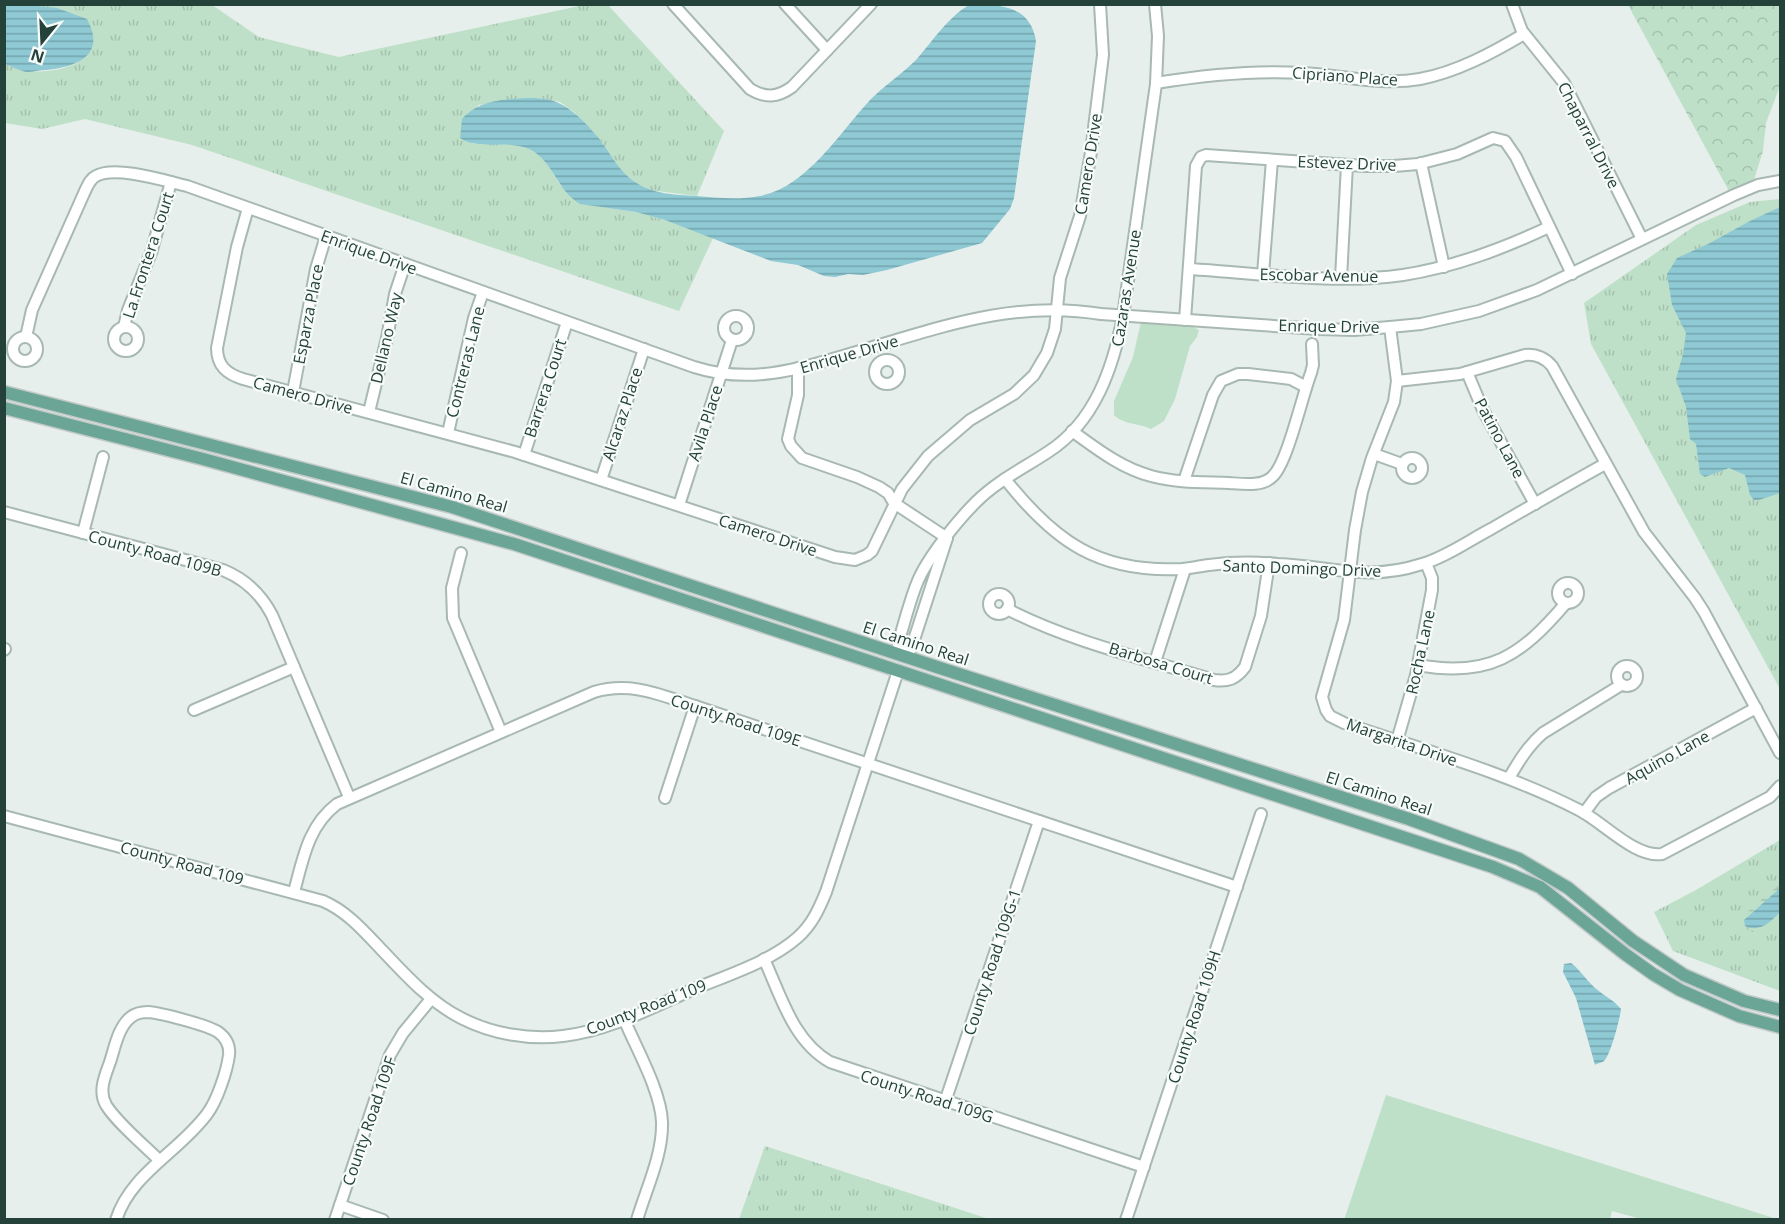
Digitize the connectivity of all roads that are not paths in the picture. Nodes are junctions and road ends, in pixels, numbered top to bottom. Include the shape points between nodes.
1 (673, 4) edge
2 (785, 4) edge
3 (871, 4) edge
4 (1100, 4) edge
5 (1155, 4) edge
6 (1512, 4) edge
7 (1524, 34) junction
8 (826, 50) junction
9 (1156, 83) junction
10 (1272, 160) junction
11 (1421, 163) junction
12 (1347, 165) junction
13 (1780, 181) edge
14 (171, 182) junction
15 (248, 208) junction
16 (1549, 227) junction
17 (326, 236) junction
18 (1641, 239) junction
19 (405, 264) junction
20 (1444, 267) junction
21 (1189, 269) junction
22 (1263, 274) junction
23 (1572, 274) junction
24 (1341, 278) junction
25 (483, 292) junction
26 (1057, 309) junction
27 (1123, 316) junction
28 (1185, 320) junction
29 (567, 322) junction
30 (124, 327) dead end
31 (1390, 327) junction
32 (26, 337) dead end
33 (732, 340) dead end
34 (1312, 344) dead end
35 (878, 345) junction
36 (644, 349) junction
37 (883, 361) dead end
38 (798, 368) junction
39 (1467, 372) junction
40 (721, 374) junction
41 (1397, 381) junction
42 (1306, 387) junction
43 (4, 392) edge
44 (293, 392) junction
45 (4, 408) edge
46 (369, 412) junction
47 (1072, 431) junction
48 (448, 433) junction
49 (1374, 454) junction
50 (524, 455) junction
51 (103, 458) dead end
52 (1402, 464) dead end
53 (1605, 464) junction
54 (1005, 479) junction
55 (601, 480) junction
56 (1184, 481) junction
57 (894, 503) junction
58 (1535, 504) junction
59 (679, 505) junction
60 (4, 512) edge
61 (83, 533) junction
62 (947, 538) junction
63 (461, 553) dead end
64 (1269, 563) junction
65 (1426, 563) junction
66 (1185, 569) junction
67 (1350, 573) junction
68 (1566, 603) dead end
69 (1007, 609) dead end
70 (903, 656) junction
71 (1155, 662) junction
72 (1418, 665) junction
73 (294, 667) junction
74 (898, 671) junction
75 (1622, 685) dead end
76 (695, 706) junction
77 (1756, 708) junction
78 (194, 711) dead end
79 (501, 732) junction
80 (1397, 741) junction
81 (1780, 753) edge
82 (869, 765) junction
83 (1509, 778) junction
84 (1780, 786) edge
85 (350, 797) junction
86 (665, 798) dead end
87 (1584, 813) junction
88 (1261, 814) dead end
89 (4, 816) edge
90 (1039, 821) junction
91 (1237, 887) junction
92 (294, 892) junction
93 (764, 959) junction
94 (431, 999) junction
95 (1780, 1010) edge
96 (624, 1019) junction
97 (1780, 1027) edge
98 (945, 1102) junction
99 (160, 1161) junction
100 (1144, 1167) junction
101 (340, 1205) junction
102 (116, 1220) edge
103 (335, 1220) edge
104 (383, 1220) edge
105 (637, 1220) edge
106 (1126, 1220) edge

1 - 8 street via 750,89 762,95 784,93
2 - 8 street
3 - 8 street
4 - 26 street, Camero Drive via 1103,55 1096,120 1085,194 1060,278
5 - 9 street, Cazaras Avenue
6 - 7 street, Chaparral Drive
7 - 9 street, Cipriano Place via 1459,67 1418,79 1381,81 1260,71
7 - 18 street, Chaparral Drive via 1564,83
9 - 27 street, Cazaras Avenue
10 - 12 street, Estevez Drive
10 - 21 street, Estevez Drive via 1213,154 1198,161
10 - 22 street
11 - 12 street, Estevez Drive
11 - 16 street, Estevez Drive via 1457,154 1493,138 1502,139 1509,145
11 - 20 street
12 - 24 street
13 - 18 street, Enrique Drive via 1734,195
14 - 15 street, Enrique Drive
14 - 30 street, La Frontera Court
14 - 32 street, Enrique Drive via 108,172 94,177 32,310
15 - 17 street, Enrique Drive
15 - 44 street, Camero Drive via 217,356 223,368 233,375
16 - 20 street, Escobar Avenue via 1495,252
16 - 23 street, Estevez Drive
17 - 19 street, Enrique Drive
17 - 44 street, Esparza Place
18 - 23 street, Enrique Drive
19 - 25 street, Enrique Drive
19 - 46 street, Dellano Way
20 - 24 street, Escobar Avenue via 1401,275
21 - 22 street, Escobar Avenue
21 - 28 street, Estevez Drive
22 - 24 street, Escobar Avenue
23 - 31 street, Enrique Drive via 1479,311
25 - 29 street, Enrique Drive
25 - 48 street, Contreras Lane
26 - 27 street, Enrique Drive
26 - 35 street, Enrique Drive via 982,317
26 - 57 street, Camero Drive via 1051,342 1034,375 1006,400 970,420 939,444 913,473
27 - 28 street, Enrique Drive
27 - 47 street, Cazaras Avenue via 1116,352 1101,391
28 - 31 street, Enrique Drive via 1330,329
29 - 36 street, Enrique Drive
29 - 50 street, Barrera Court
31 - 41 street, Margarita Drive
33 - 40 street, Avila Place
34 - 42 street via 1313,365
35 - 37 street
35 - 38 street, Enrique Drive
36 - 40 street, Enrique Drive
36 - 55 street, Alcaraz Place
38 - 40 street, Enrique Drive via 765,375
38 - 57 street via 798,395 789,432 791,446 809,462 879,487
39 - 41 street
39 - 53 street via 1525,354 1547,361
39 - 58 street, Patino Lane via 1483,410
40 - 59 street, Avila Place
41 - 49 street, Margarita Drive via 1394,402
42 - 56 street via 1282,459 1269,480 1249,484
42 - 56 street via 1291,379 1248,374 1221,381
43 - 70 main road, El Camino Real via 452,507
44 - 46 street, Camero Drive
45 - 74 main road, El Camino Real via 514,544
46 - 48 street, Camero Drive
47 - 54 street, Cazaras Avenue via 1050,451
47 - 56 street via 1127,467
48 - 50 street, Camero Drive
49 - 52 street
49 - 67 street, Margarita Drive via 1358,512
50 - 55 street, Camero Drive
51 - 61 street
53 - 58 street, Santo Domingo Drive
53 - 77 street via 1644,532 1695,598
54 - 62 street, Cazaras Avenue via 977,500
54 - 66 street, Santo Domingo Drive via 1043,522 1080,549 1122,565
55 - 59 street, Camero Drive
57 - 59 street, Camero Drive via 872,550 855,560 835,557
57 - 62 street
58 - 65 street, Santo Domingo Drive
60 - 61 street, County Road 109B
61 - 73 street, County Road 109B via 210,566 241,579 268,607
62 - 70 street, Cazaras Avenue via 911,650
63 - 79 street via 452,588 453,618
64 - 66 street, Santo Domingo Drive
64 - 67 street, Santo Domingo Drive
64 - 71 street, Barbosa Court via 1261,616 1240,673 1229,680 1214,680
65 - 67 street, Santo Domingo Drive via 1386,572
65 - 72 street, Rocha Lane via 1433,583
66 - 71 street
67 - 80 street, Margarita Drive via 1344,620 1323,704 1336,720
68 - 72 street via 1528,642 1497,662 1452,670
69 - 71 street, Barbosa Court via 1036,623
70 - 74 main road
70 - 95 main road, El Camino Real via 1409,819 1519,859 1568,888 1633,941 1684,975 1744,1001
72 - 80 street, Rocha Lane
73 - 78 street
73 - 85 street, County Road 109B
74 - 82 street, County Road 109
74 - 97 main road, El Camino Real via 1493,867 1540,887 1634,961 1680,990 1739,1016
75 - 83 street via 1543,733
76 - 79 street, County Road 109E via 635,688 612,688
76 - 82 street, County Road 109E
76 - 86 street
77 - 81 street
77 - 87 street, Aquino Lane via 1609,788
79 - 85 street, County Road 109E
80 - 83 street, Margarita Drive
82 - 90 street, County Road 109E
82 - 93 street, County Road 109 via 818,910 797,938
83 - 87 street, Margarita Drive
84 - 87 street, Margarita Drive via 1770,797 1656,855 1635,849
85 - 92 street, County Road 109E via 330,809 315,827
88 - 91 street, County Road 109H
89 - 92 street, County Road 109
90 - 91 street, County Road 109E
90 - 98 street, County Road 109G-1
91 - 100 street, County Road 109H
92 - 94 street, County Road 109 via 323,901 346,914
93 - 96 street, County Road 109
93 - 98 street, County Road 109G via 796,1028 815,1052 837,1065
94 - 96 street, County Road 109 via 471,1023 524,1036 577,1034
94 - 101 street, County Road 109F via 394,1048
96 - 105 street via 655,1091 662,1124 658,1153
98 - 100 street, County Road 109G
99 - 99 street via 211,1109 229,1050 222,1035 209,1028 139,1012 123,1026 102,1093 113,1113
99 - 102 street via 128,1193
100 - 106 street, County Road 109H
101 - 103 street, County Road 109F
101 - 104 street

